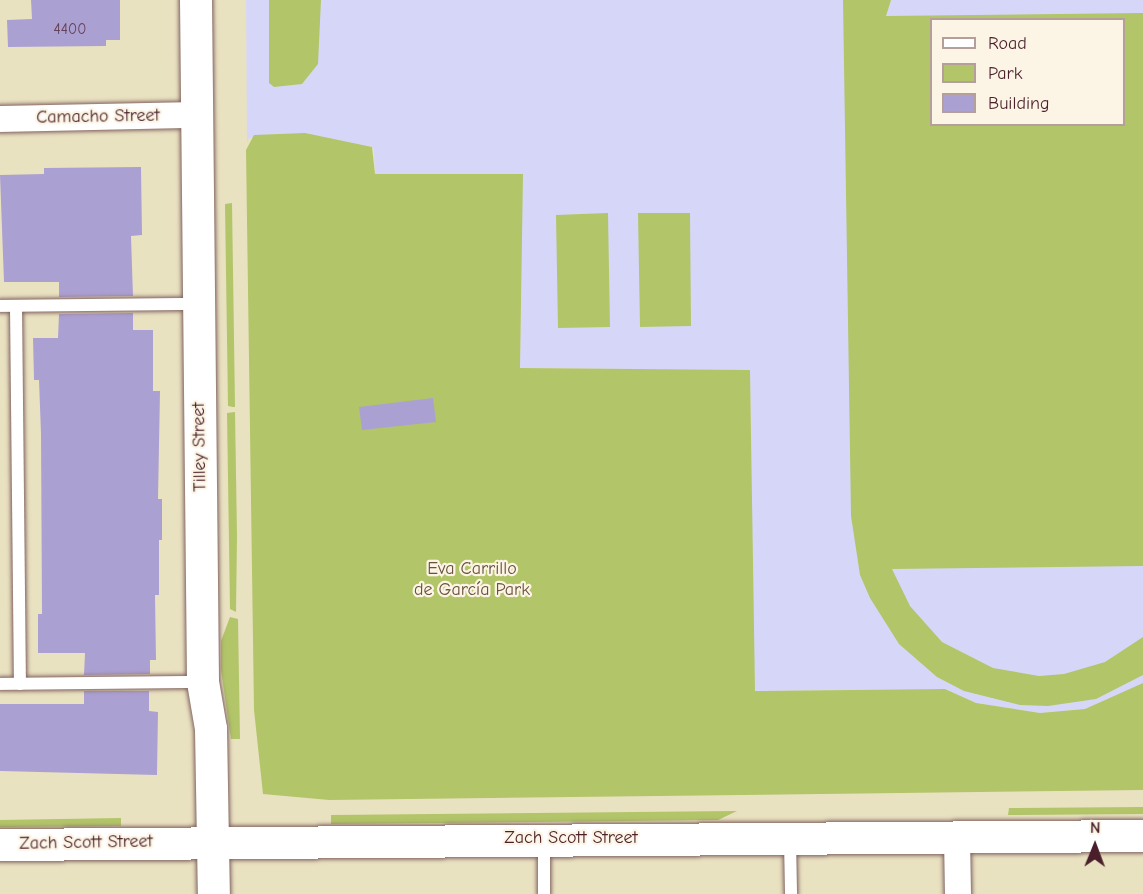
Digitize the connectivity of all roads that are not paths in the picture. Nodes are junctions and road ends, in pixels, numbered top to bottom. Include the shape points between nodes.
1 (196, 0) edge
2 (196, 115) junction
3 (0, 119) edge
4 (198, 304) junction
5 (0, 306) edge
6 (16, 306) junction
7 (203, 682) junction
8 (0, 684) edge
9 (20, 684) junction
10 (790, 836) junction
11 (1143, 836) edge
12 (957, 837) junction
13 (544, 838) junction
14 (214, 842) junction
15 (0, 845) edge
16 (214, 894) edge
17 (544, 894) edge
18 (791, 894) edge
19 (958, 894) edge

1 - 2 street, Tilley Street
2 - 3 street, Camacho Street
2 - 4 street, Tilley Street
4 - 6 lane
4 - 7 street, Tilley Street
5 - 6 lane
6 - 9 lane
7 - 9 lane
7 - 14 street, Tilley Street via 211,729
8 - 9 lane
10 - 12 street, Zach Scott Street
10 - 13 street, Zach Scott Street
10 - 18 lane
11 - 12 street, Zach Scott Street
12 - 19 street
13 - 14 street, Zach Scott Street
13 - 17 lane
14 - 15 street, Zach Scott Street
14 - 16 street, Tilley Street

